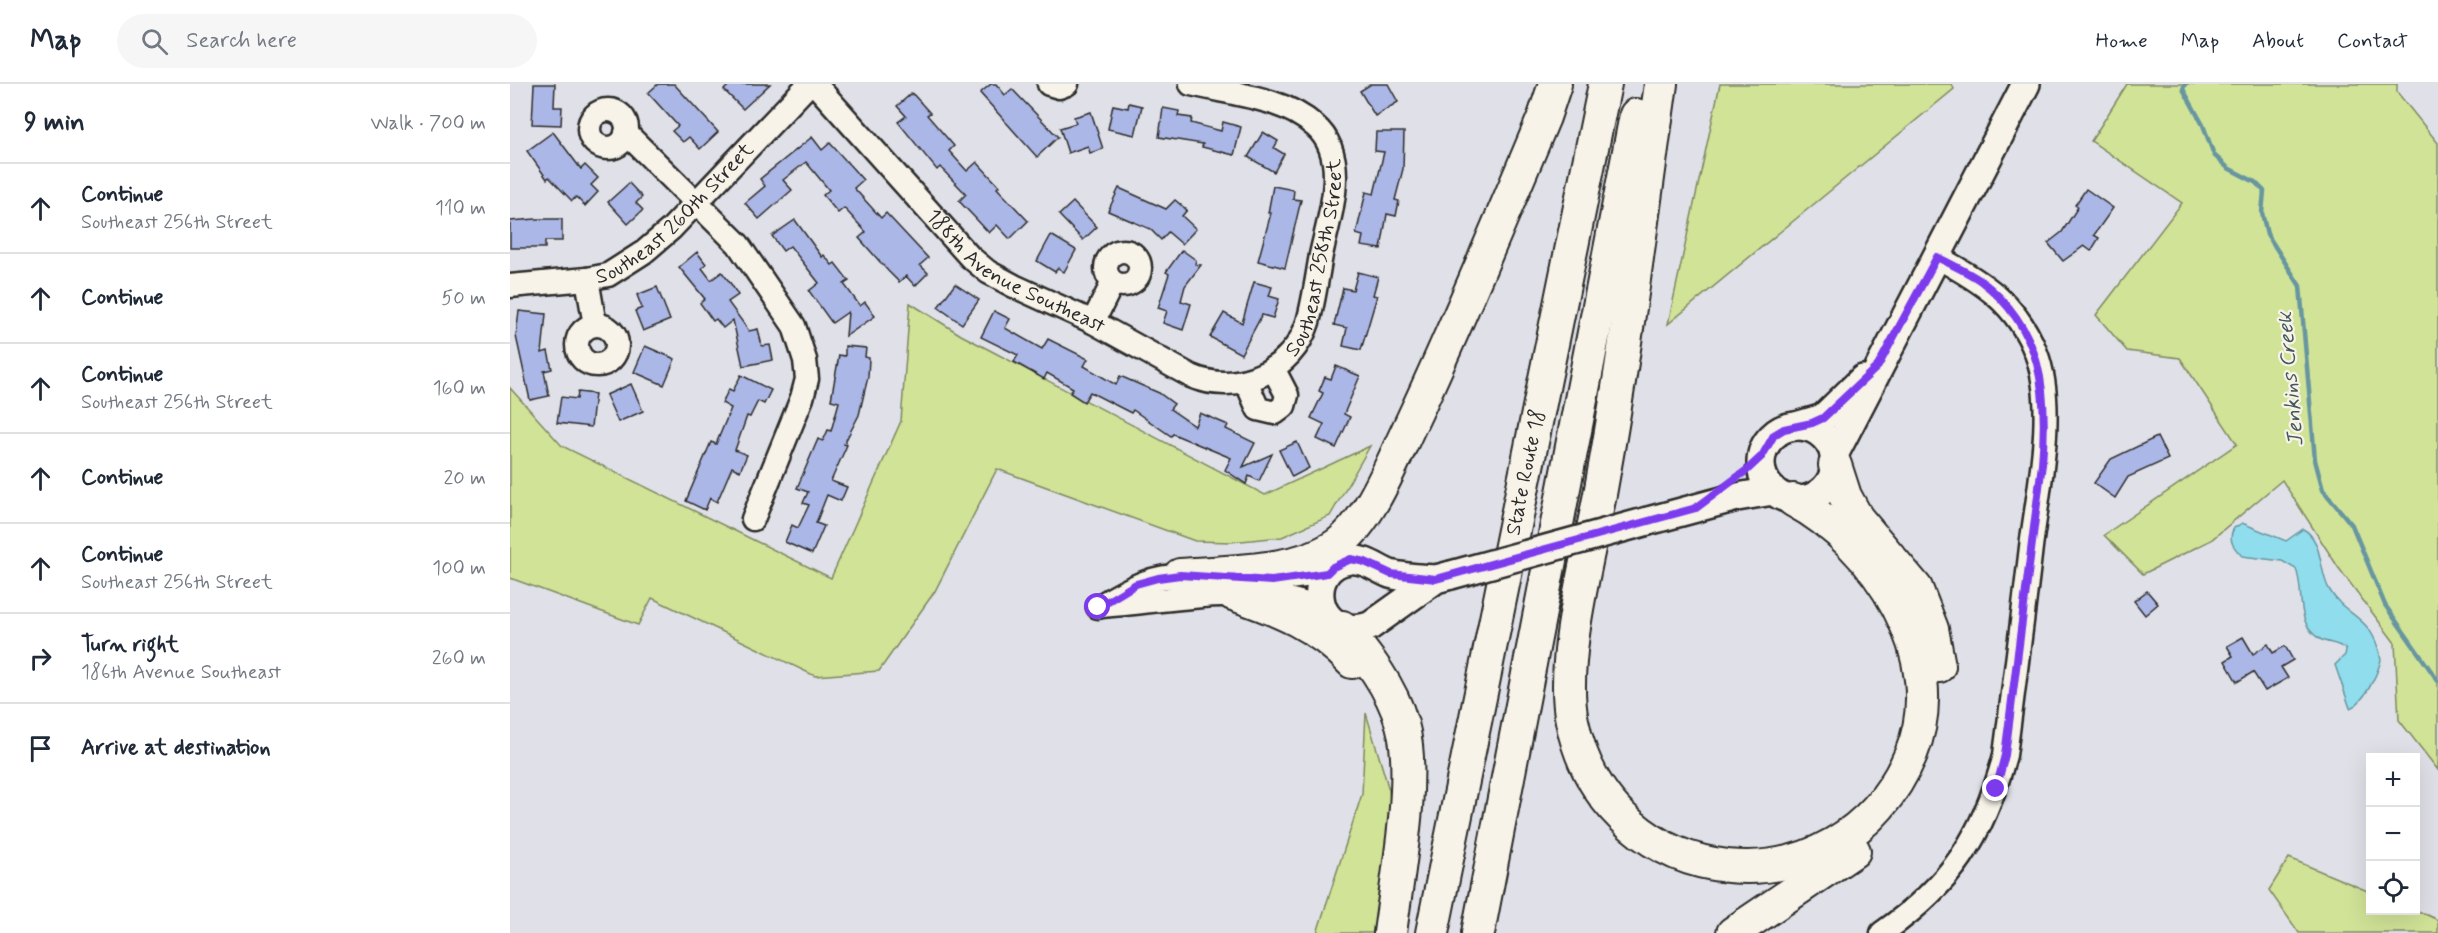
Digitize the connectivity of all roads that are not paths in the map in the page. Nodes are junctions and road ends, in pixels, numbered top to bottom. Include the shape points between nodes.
1 (809, 84) edge
2 (815, 84) edge
3 (1049, 84) edge
4 (1068, 84) edge
5 (1191, 84) edge
6 (1554, 84) edge
7 (1605, 84) edge
8 (1642, 84) edge
9 (1661, 84) edge
10 (2026, 84) edge
11 (626, 133) dead end
12 (695, 202) junction
13 (1937, 257) junction
14 (587, 279) junction
15 (1113, 282) dead end
16 (510, 286) edge
17 (1093, 322) junction
18 (595, 325) dead end
19 (1440, 361) junction
20 (1878, 366) junction
21 (1259, 375) joint
22 (1797, 426) junction
23 (1762, 456) junction
24 (1834, 460) junction
25 (1783, 495) junction
26 (1696, 508) junction
27 (753, 519) dead end
28 (1339, 566) junction
29 (1180, 575) junction
30 (1443, 577) junction
31 (1233, 594) junction
32 (1332, 618) junction
33 (1405, 798) junction
34 (1390, 933) edge
35 (1432, 933) edge
36 (1478, 933) edge
37 (1733, 933) edge
38 (1882, 933) edge

1 - 12 street, Southeast 260th Street
2 - 17 street, 188th Avenue Southeast via 970,257 1014,286
3 - 4 street
5 - 21 street, Southeast 258th Street via 1280,105 1316,126 1328,144 1334,164 1333,195 1307,324 1287,358
6 - 19 highway via 1544,117
7 - 35 highway, State Route 18
8 - 36 highway, State Route 18
9 - 25 highway via 1603,483 1574,641 1570,710 1585,765 1610,806 1661,846 1708,865 1751,868 1791,862 1845,836 1884,799 1911,754 1917,735 1920,689 1916,653 1895,602 1841,532
10 - 13 main road
11 - 12 street
12 - 14 street, Southeast 260th Street via 644,252 608,275
12 - 27 street via 738,244 794,326 805,360 807,379 802,398
13 - 20 main road
13 - 38 street via 1993,291 2022,326 2037,354 2046,425 2005,755 1996,789 1970,846 1945,879
14 - 16 street, Southeast 260th Street
14 - 18 street
15 - 17 street
17 - 21 street, 188th Avenue Southeast via 1203,381 1229,385
19 - 28 highway via 1411,452 1373,534 1363,549
19 - 29 highway via 1363,519 1338,545 1294,563
20 - 22 main road via 1823,418
20 - 24 main road
22 - 23 main road via 1774,435
22 - 24 main road via 1820,434 1829,443
23 - 25 main road via 1762,475
23 - 26 main road
24 - 25 main road via 1832,477 1821,491 1805,500
24 - 37 highway via 1851,507 1923,602 1941,681 1935,739 1913,790 1881,830
25 - 26 main road
26 - 30 main road, bridge
28 - 29 street via 1272,581
28 - 30 main road via 1365,562 1391,574
28 - 32 main road via 1320,593
29 - 31 street via 1136,584 1098,607
30 - 32 main road via 1370,626 1354,629
31 - 32 street via 1284,596
31 - 33 highway via 1304,622 1352,662 1386,721
32 - 33 highway via 1374,666 1402,723
33 - 34 highway

